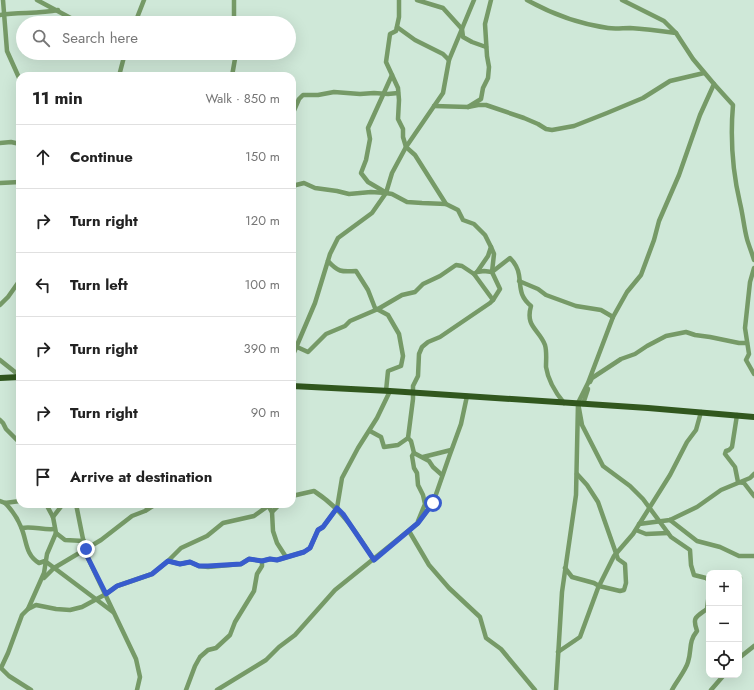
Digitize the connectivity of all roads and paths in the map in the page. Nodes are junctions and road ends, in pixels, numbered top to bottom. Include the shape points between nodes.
1 (3, 0) edge
2 (37, 0) edge
3 (144, 0) edge
4 (234, 0) edge
5 (399, 0) edge
6 (416, 0) edge
7 (474, 0) edge
8 (491, 0) edge
9 (527, 0) edge
10 (622, 0) edge
11 (58, 10) junction
12 (2, 14) edge
13 (68, 16) edge
14 (138, 16) edge
15 (234, 16) edge
16 (397, 27) junction
17 (462, 28) junction
18 (676, 32) junction
19 (486, 46) junction
20 (122, 60) edge
21 (235, 60) edge
22 (449, 60) junction
23 (16, 72) edge
24 (120, 72) edge
25 (233, 72) edge
26 (704, 73) junction
27 (392, 75) junction
28 (714, 84) junction
29 (398, 92) junction
30 (383, 94) junction
31 (296, 104) edge
32 (434, 106) junction
33 (468, 107) junction
34 (0, 143) edge
35 (16, 143) edge
36 (406, 147) junction
37 (16, 182) edge
38 (0, 183) edge
39 (296, 185) edge
40 (386, 193) junction
41 (446, 204) junction
42 (490, 247) junction
43 (754, 260) edge
44 (328, 261) junction
45 (754, 268) edge
46 (492, 272) junction
47 (476, 273) junction
48 (519, 281) junction
49 (16, 286) edge
50 (749, 294) junction
51 (754, 296) edge
52 (493, 300) junction
53 (0, 305) edge
54 (378, 309) junction
55 (612, 317) junction
56 (748, 343) junction
57 (297, 347) joint
58 (0, 360) edge
59 (16, 373) edge
60 (754, 374) edge
61 (16, 376) edge
62 (0, 378) edge
63 (296, 386) edge
64 (388, 391) junction
65 (413, 392) junction
66 (467, 396) junction
67 (564, 403) junction
68 (580, 404) junction
69 (701, 412) junction
70 (737, 415) junction
71 (754, 417) edge
72 (0, 420) edge
73 (370, 431) junction
74 (408, 438) junction
75 (16, 439) edge
76 (451, 450) junction
77 (414, 453) junction
78 (423, 457) junction
79 (577, 474) junction
80 (754, 474) edge
81 (442, 475) junction
82 (738, 482) junction
83 (296, 495) edge
84 (754, 496) edge
85 (16, 501) edge
86 (2, 502) edge
87 (48, 508) edge
88 (60, 508) edge
89 (77, 508) edge
90 (150, 508) edge
91 (263, 508) edge
92 (269, 508) edge
93 (276, 508) edge
94 (337, 508) junction
95 (649, 509) junction
96 (272, 512) junction
97 (53, 517) junction
98 (670, 520) junction
99 (658, 522) junction
100 (418, 523) junction
101 (639, 524) junction
102 (22, 528) junction
103 (636, 530) junction
104 (55, 531) junction
105 (409, 531) junction
106 (668, 533) junction
107 (84, 541) junction
108 (86, 549) junction
109 (616, 554) junction
110 (754, 556) edge
111 (286, 557) junction
112 (374, 560) junction
113 (45, 561) junction
114 (168, 561) junction
115 (262, 561) junction
116 (54, 568) junction
117 (565, 568) junction
118 (706, 578) edge
119 (40, 582) junction
120 (599, 586) junction
121 (106, 594) junction
122 (95, 599) junction
123 (707, 606) edge
124 (28, 609) junction
125 (114, 613) junction
126 (754, 646) edge
127 (558, 652) junction
128 (742, 656) edge
129 (1, 669) edge
130 (721, 678) edge
131 (31, 690) edge
132 (137, 690) edge
133 (186, 690) edge
134 (217, 690) edge
135 (535, 690) edge
136 (556, 690) edge
137 (672, 690) edge
138 (711, 690) edge

1 - 12 street
2 - 11 street
3 - 14 street
4 - 15 street
5 - 16 street
6 - 17 street via 442,8
7 - 17 street
8 - 19 street via 485,24
9 - 18 street via 570,20 592,25
10 - 18 street via 664,21
11 - 12 street via 46,13
11 - 13 street
12 - 23 street via 7,51
16 - 22 street
16 - 27 street via 396,31 390,34 386,62
17 - 19 street via 463,37
17 - 22 street
18 - 26 street
19 - 33 street via 488,78 481,99
20 - 24 street
21 - 25 street
22 - 32 street via 443,93
26 - 28 street
26 - 33 street via 670,81 643,98 607,113 574,126 552,130 486,105
27 - 29 street
27 - 30 street
28 - 43 street via 733,105 732,159 736,190
28 - 55 street via 659,221 641,275
29 - 30 street
29 - 36 street via 398,119 403,129
30 - 31 street via 334,92 303,95
30 - 40 street via 368,128 370,139 361,173 368,182
32 - 33 street
32 - 36 street
34 - 35 street
36 - 40 street via 392,173
36 - 41 street via 415,155
37 - 38 street
39 - 40 street via 304,183 315,188 348,194
40 - 41 street via 407,202
40 - 44 street via 372,213 338,238
41 - 42 street via 458,210 463,220 474,224 485,236
42 - 46 street via 494,254
42 - 47 street via 488,256
44 - 54 street via 342,272 356,271 375,308
44 - 57 street via 316,303
45 - 50 street
46 - 47 street
46 - 48 street via 510,258 519,273
46 - 52 street via 500,289
47 - 52 street
47 - 54 street via 456,265 423,284 415,292 402,295
48 - 55 street via 546,295 576,306 601,310
48 - 67 street via 523,297 531,306 528,315 547,352 546,367 549,378
49 - 53 street
50 - 51 street
50 - 56 street via 745,328
52 - 65 street via 422,347
54 - 57 street via 326,334 308,352
54 - 64 street via 388,315 399,334 403,356 401,366 388,371
55 - 68 street
56 - 60 street via 749,354 746,360
56 - 68 street via 686,332 666,336 621,359 592,378
58 - 59 street
61 - 62 main road
63 - 64 main road
64 - 65 main road
64 - 73 street
65 - 66 main road
65 - 74 street
66 - 67 main road
66 - 76 street via 462,424
67 - 68 main road
68 - 69 main road
68 - 79 street
68 - 95 street via 582,425 603,466 630,486
69 - 70 main road
69 - 95 street via 696,430
70 - 71 main road
70 - 82 street via 732,447 725,454 735,467
72 - 75 street
73 - 74 street via 381,437 384,447 398,445
73 - 94 street via 342,478
74 - 77 street
76 - 78 street
76 - 81 street
77 - 78 street
77 - 100 street via 414,468 425,504
78 - 81 street
79 - 109 street via 598,502
79 - 117 street
80 - 82 street
81 - 100 street via 433,503
82 - 84 street via 744,483
82 - 98 street
83 - 94 street via 314,491
85 - 86 street
86 - 102 street via 14,512
87 - 97 street
88 - 97 street
89 - 107 street
90 - 108 street via 132,516
91 - 114 street via 254,516 223,523 207,536 181,548
92 - 96 street
93 - 96 street
94 - 111 street via 318,530 310,548
94 - 112 street
95 - 99 street
95 - 101 street
96 - 111 street via 273,531
97 - 104 street
98 - 99 street
98 - 110 street via 697,540 740,556
99 - 101 street
99 - 106 street
100 - 105 street
101 - 103 street
102 - 104 street
102 - 113 street via 33,559 39,563
103 - 106 street via 646,534
103 - 109 street
104 - 107 street via 65,540
104 - 113 street
105 - 112 street
105 - 135 street via 429,565 480,617 486,638 501,649
106 - 118 street via 690,550 694,575
107 - 108 street
108 - 116 street
108 - 121 street via 86,554
109 - 120 street
109 - 120 street via 618,560 625,564 624,590
111 - 115 street
112 - 134 street via 335,590 295,635 266,660
113 - 116 street
113 - 119 street
114 - 115 street via 180,564 190,562 199,566 241,564 249,559
114 - 121 street via 152,574 117,586
115 - 133 street via 254,591 230,635 200,658
116 - 119 street
116 - 122 street
117 - 120 street via 572,577
117 - 127 street
119 - 124 street
120 - 127 street via 580,637
121 - 122 street
121 - 125 street
122 - 124 street via 92,603 70,610 56,610 36,605
122 - 125 street
123 - 137 street via 695,617 697,631 690,645 688,662
124 - 129 street via 22,615
125 - 132 street via 136,659 140,677
126 - 128 street
127 - 136 street
129 - 131 street
130 - 138 street

